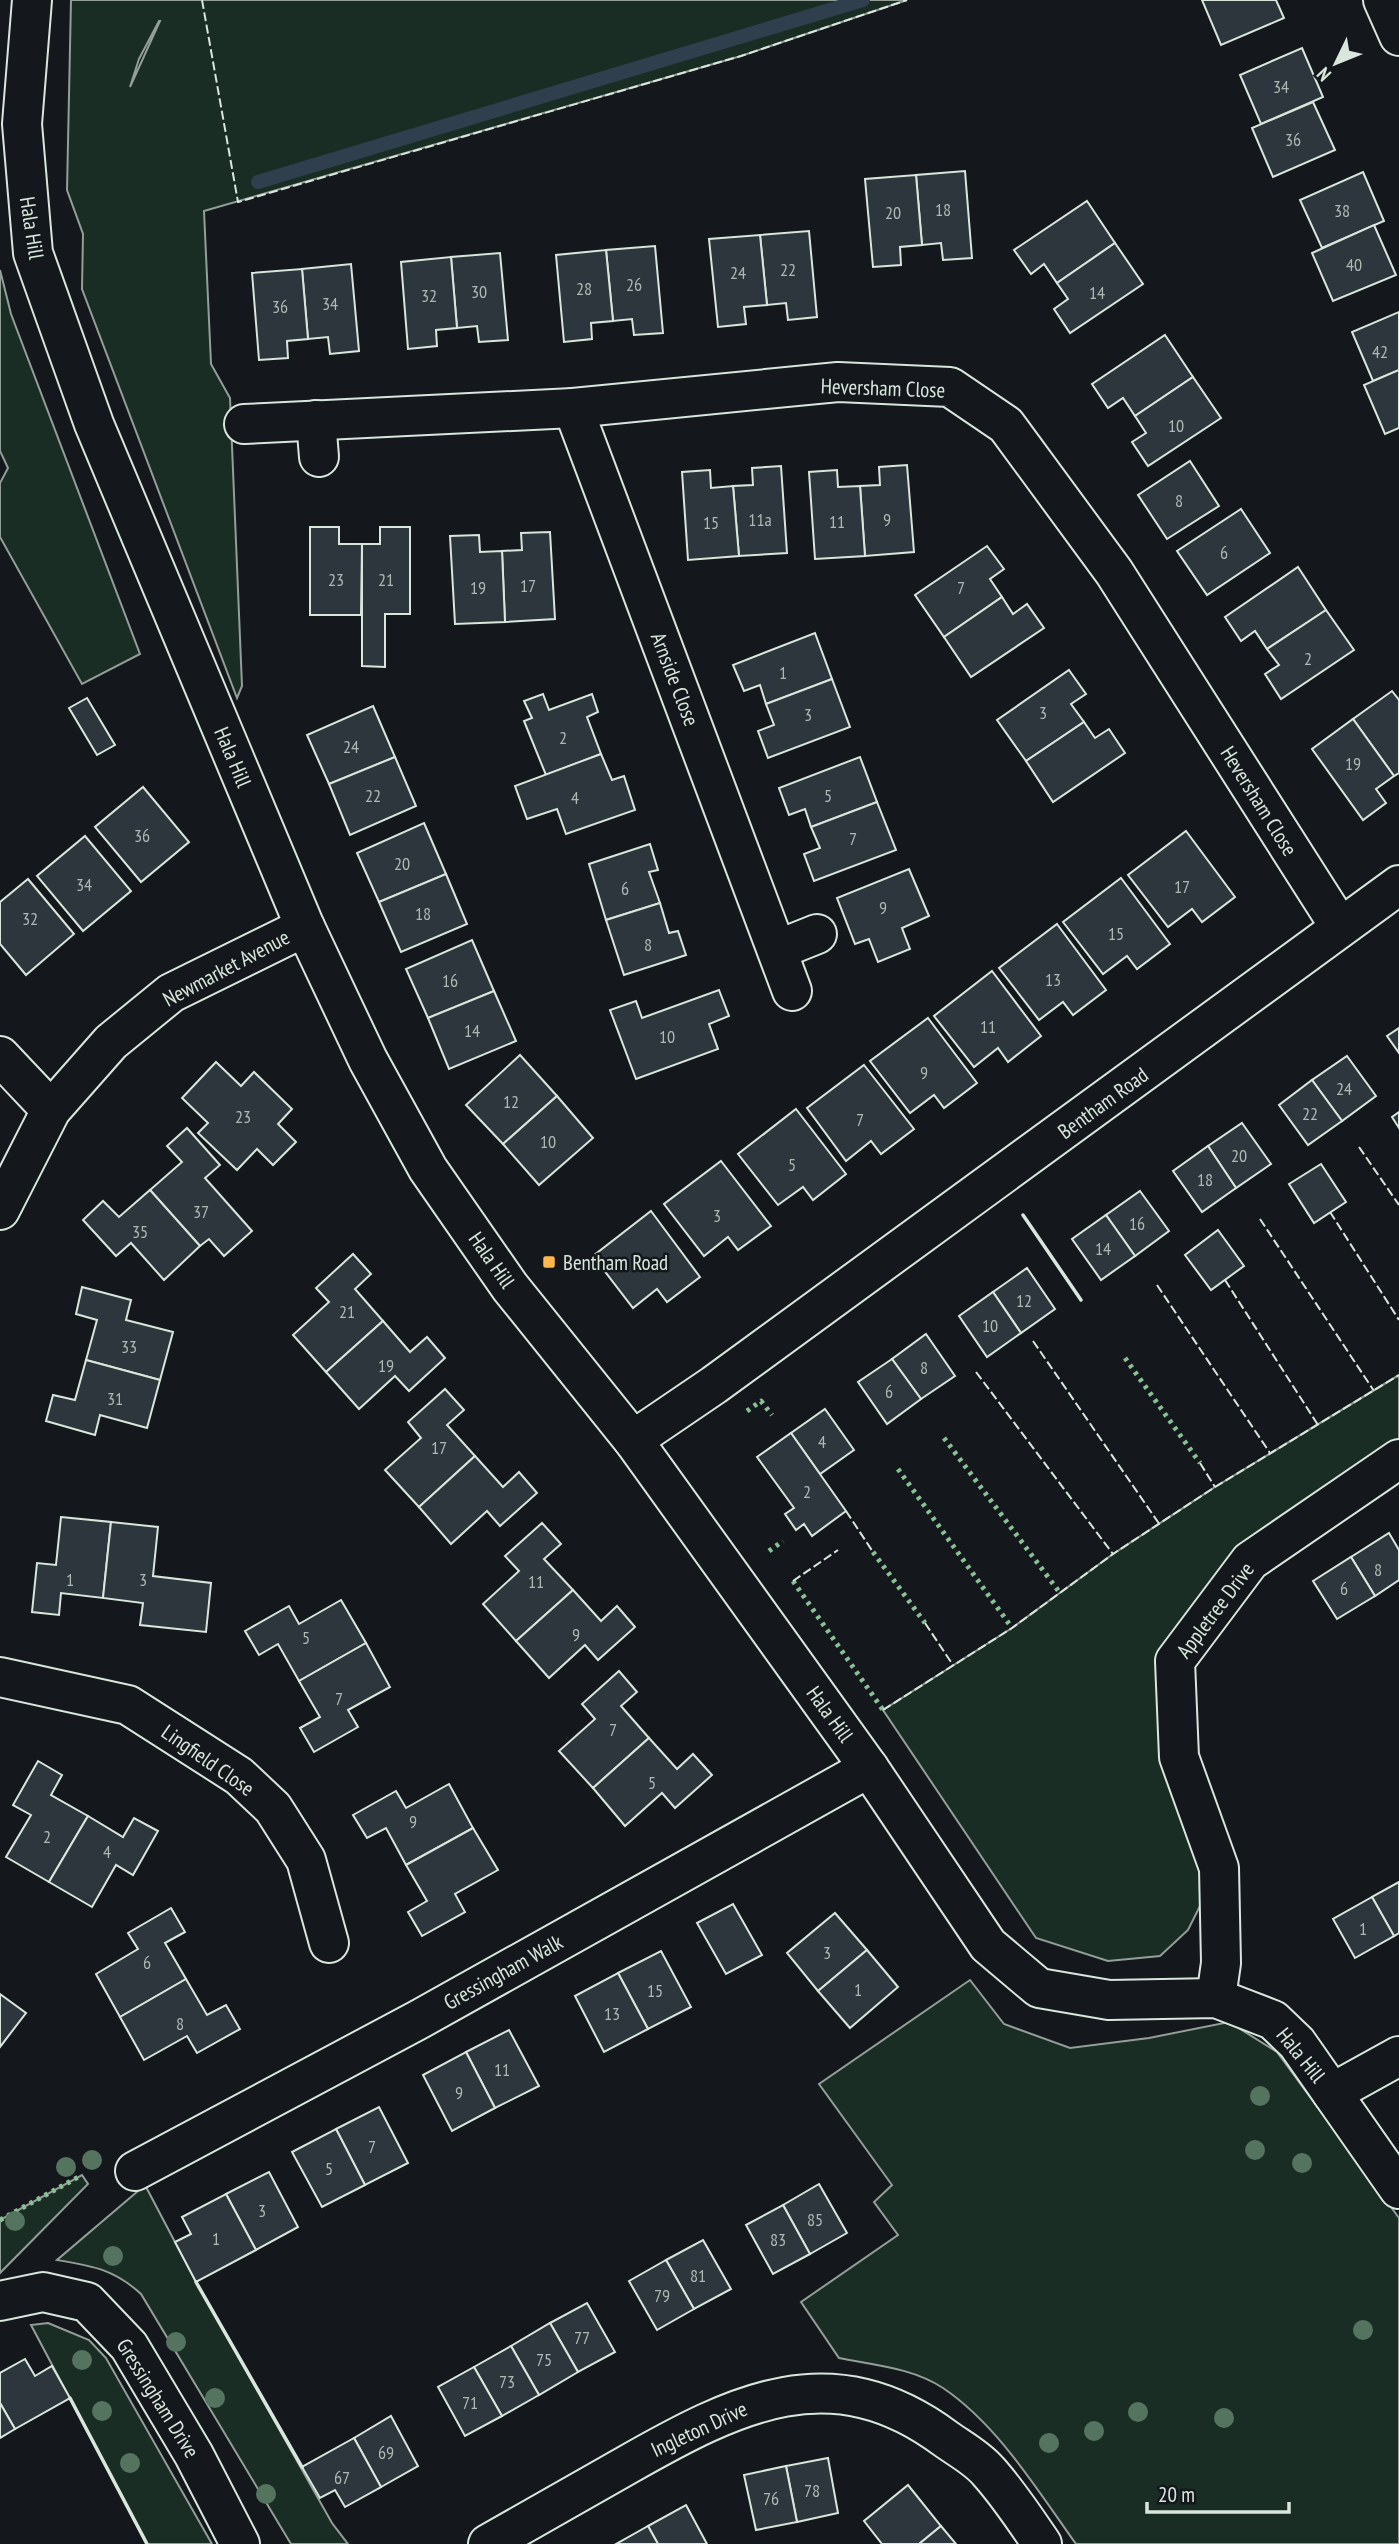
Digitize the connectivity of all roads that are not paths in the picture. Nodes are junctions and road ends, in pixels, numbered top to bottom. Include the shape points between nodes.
1 (32, 0) edge
2 (1383, 0) edge
3 (1399, 36) edge
4 (573, 408) junction
5 (244, 424) dead end
6 (1399, 886) edge
7 (305, 927) junction
8 (1340, 927) junction
9 (817, 934) dead end
10 (777, 950) junction
11 (792, 991) dead end
12 (0, 1056) edge
13 (51, 1110) junction
14 (0, 1210) edge
15 (633, 1440) junction
16 (1399, 1459) edge
17 (0, 1676) edge
18 (869, 1768) junction
19 (329, 1943) dead end
20 (1216, 1998) junction
21 (1399, 2056) edge
22 (1332, 2093) junction
23 (135, 2171) dead end
24 (1399, 2189) edge
25 (0, 2301) edge
26 (240, 2544) edge
27 (488, 2544) edge
28 (1042, 2544) edge

1 - 7 street, Hala Hill via 22,124 33,253 99,436
2 - 3 street
4 - 5 street, Heversham Close via 318,439
4 - 8 street, Heversham Close via 838,382 950,387 1006,425 1114,572
4 - 10 street, Arnside Close
6 - 8 street, Bentham Road
7 - 13 street, Newmarket Avenue via 171,993 111,1042
7 - 15 street, Hala Hill via 368,1060 428,1169 510,1287
8 - 15 street, Bentham Road via 1101,1105
9 - 10 street
10 - 11 street, Arnside Close
12 - 13 street
13 - 14 street, Newmarket Avenue
15 - 18 street, Hala Hill
16 - 20 street, Appletree Drive via 1250,1561 1175,1661 1179,1757 1219,1868 1222,1963
17 - 19 street, Lingfield Close via 128,1705 239,1776 273,1808 306,1860
18 - 20 street, Hala Hill via 988,1945 1039,1988 1109,2000
18 - 23 street, Gressingham Walk via 418,2020
20 - 22 street, Hala Hill via 1273,2020 1297,2043
21 - 22 street
22 - 24 street, Hala Hill
25 - 26 street, Gressingham Drive via 43,2292 87,2302 129,2346
27 - 28 street, Ingleton Drive via 715,2417 759,2401 807,2393 880,2403 920,2420 987,2469

